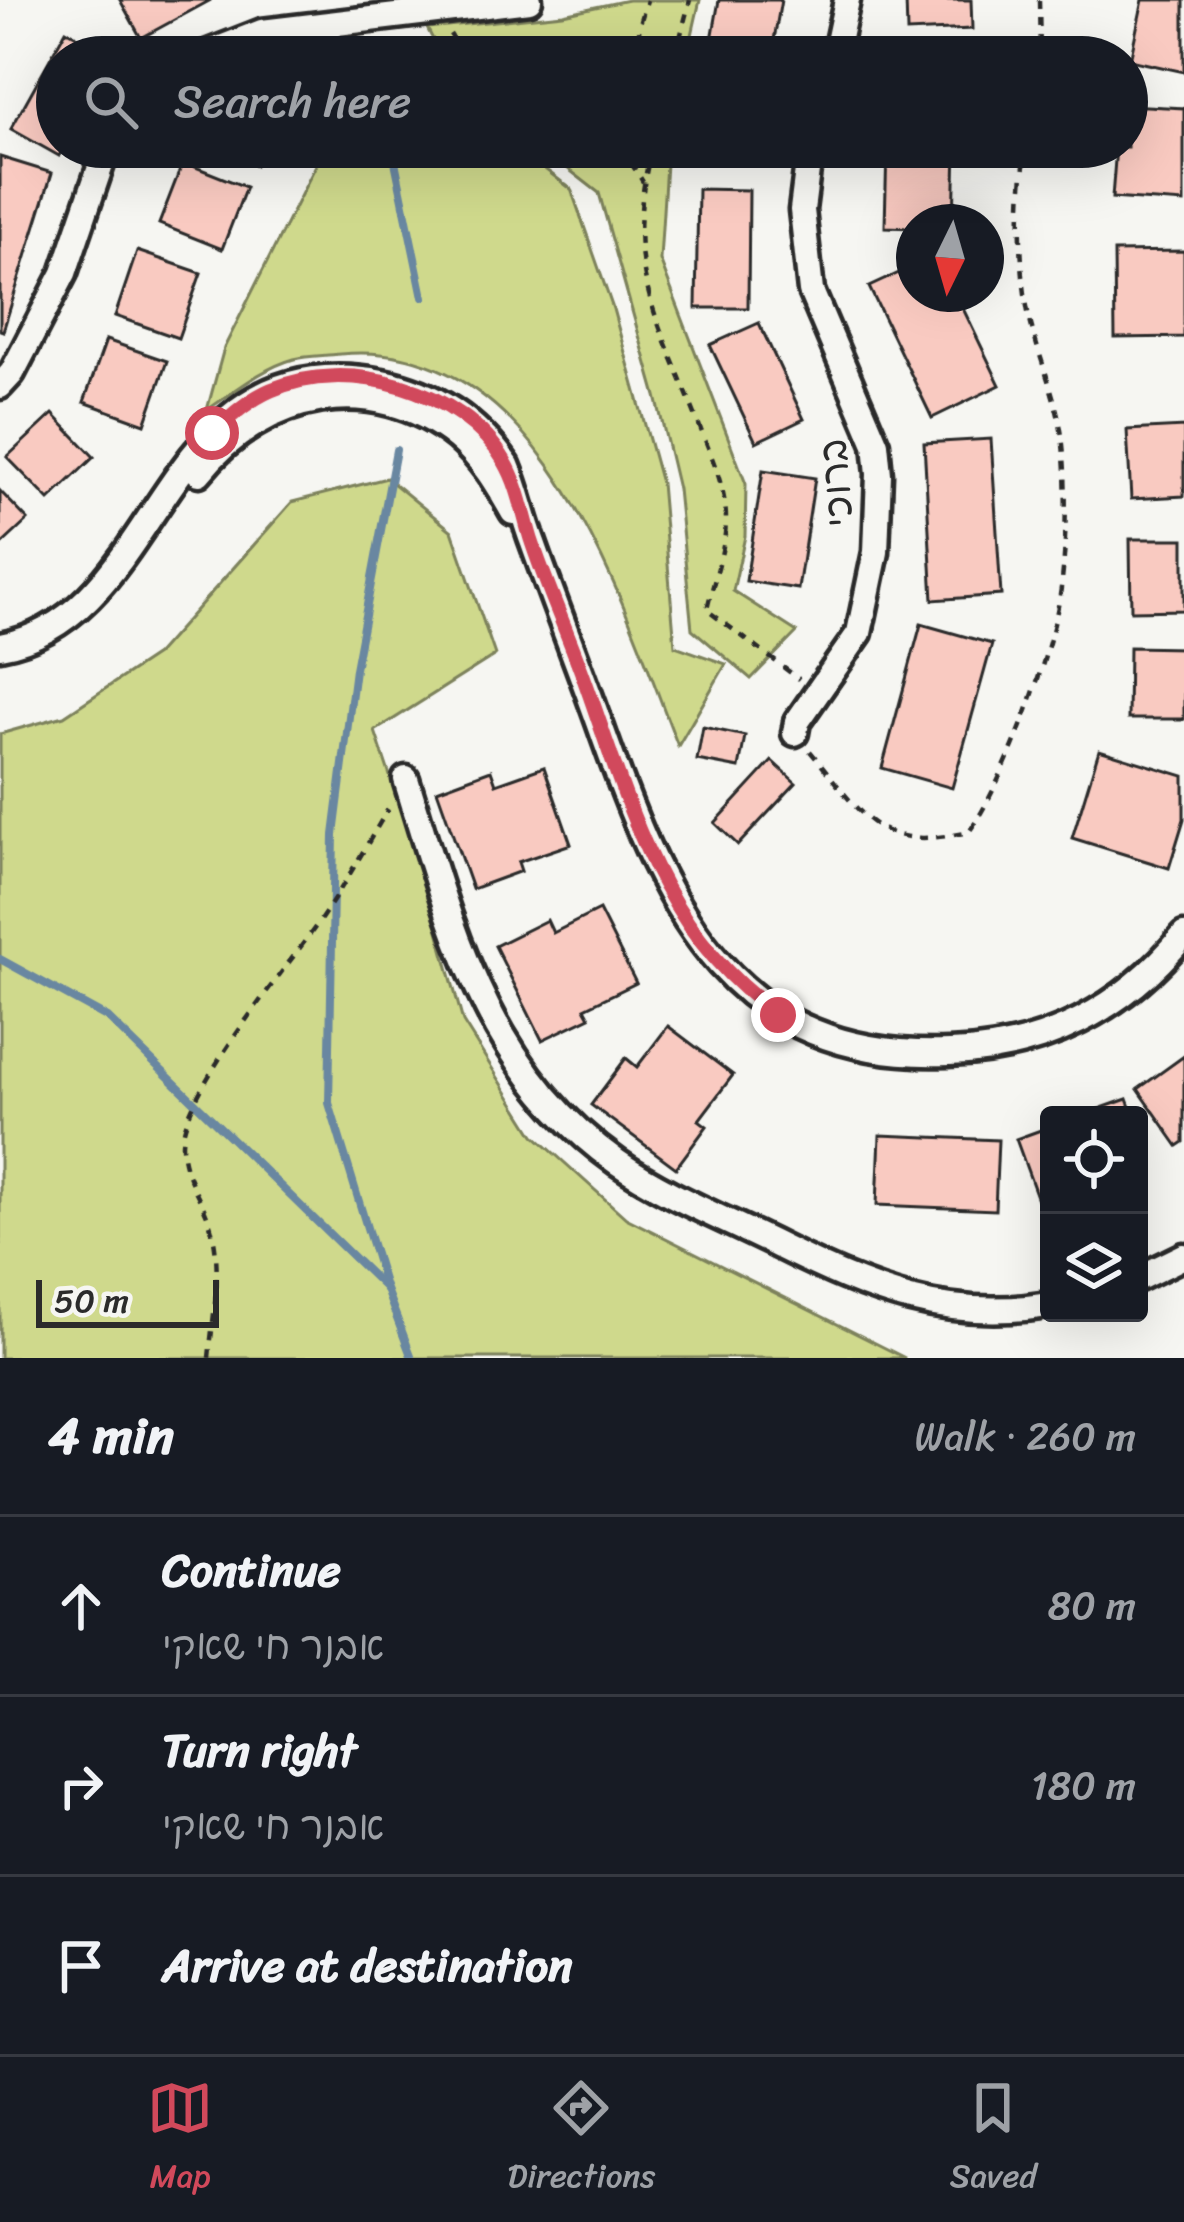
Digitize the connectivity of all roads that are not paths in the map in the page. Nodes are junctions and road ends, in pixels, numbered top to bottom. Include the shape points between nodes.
1 (529, 0) edge
2 (847, 0) edge
3 (252, 36) edge
4 (839, 36) edge
5 (100, 168) edge
6 (807, 168) edge
7 (0, 386) edge
8 (531, 539) junction
9 (0, 646) edge
10 (0, 662) edge
11 (795, 733) road end
12 (406, 779) road end
13 (1184, 935) edge
14 (1184, 1256) edge
15 (1148, 1274) edge
16 (1040, 1306) edge

1 - 3 street
2 - 4 street
5 - 7 street via 64,273
6 - 11 street, ברוכי via 802,210 811,291 876,444 879,474 876,552 860,633
8 - 9 street via 507,465 448,406 376,381 296,382 240,408 212,433 82,603
8 - 10 street via 484,465 437,424 378,400 297,404 226,444 91,614 40,648
8 - 13 street via 668,896 718,964 778,1015 896,1051 1008,1048 1106,1008
12 - 16 street via 479,995 521,1065 590,1142 649,1181 874,1290 967,1312
14 - 15 street

